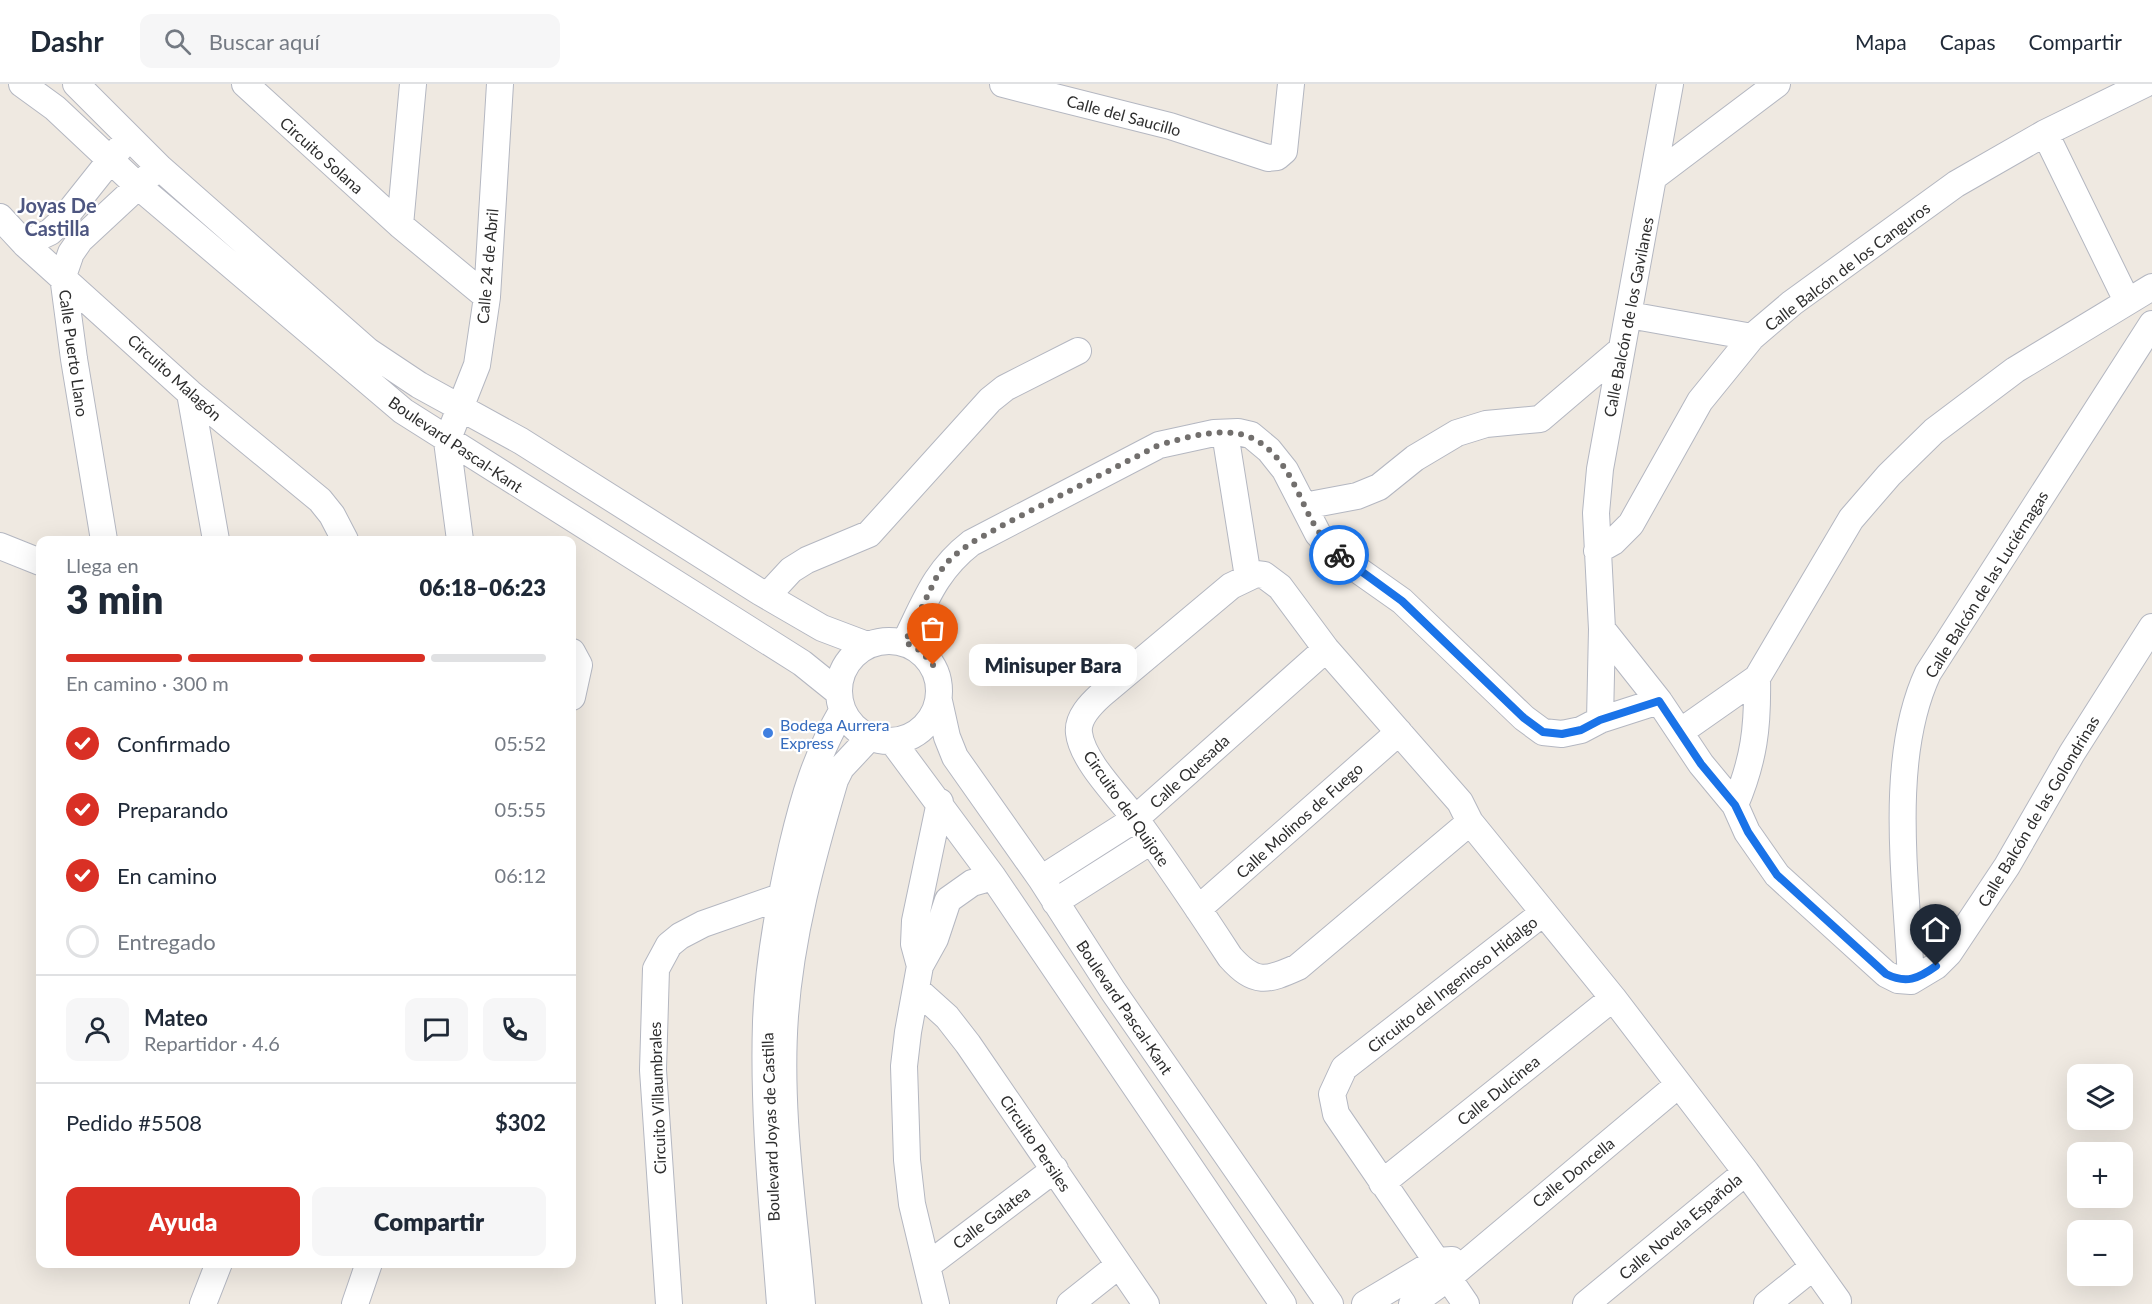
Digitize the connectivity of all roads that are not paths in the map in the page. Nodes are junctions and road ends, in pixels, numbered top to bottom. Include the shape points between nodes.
1 (245, 84) edge
2 (414, 84) edge
3 (500, 84) edge
4 (1003, 84) edge
5 (1291, 84) edge
6 (1670, 84) edge
7 (1777, 84) edge
8 (2145, 84) edge
9 (27, 85) edge
10 (78, 85) edge
11 (55, 108) junction
12 (2045, 133) junction
13 (129, 139) junction
14 (109, 159) junction
15 (159, 167) junction
16 (1655, 176) junction
17 (138, 186) junction
18 (0, 217) edge
19 (400, 225) junction
20 (25, 244) junction
21 (63, 276) junction
22 (2152, 287) edge
23 (487, 297) junction
24 (2127, 301) junction
25 (1629, 315) junction
26 (2152, 324) edge
27 (1752, 337) junction
28 (1078, 351) dead end
29 (1621, 351) junction
30 (190, 393) junction
31 (461, 407) junction
32 (1225, 433) junction
33 (447, 441) junction
34 (1305, 506) junction
35 (104, 536) edge
36 (215, 536) edge
37 (343, 536) edge
38 (459, 536) edge
39 (0, 546) edge
40 (1597, 551) junction
41 (36, 560) edge
42 (1248, 577) junction
43 (767, 596) junction
44 (2152, 627) edge
45 (1602, 629) junction
46 (905, 642) junction
47 (867, 645) junction
48 (1326, 649) junction
49 (576, 659) edge
50 (1757, 678) junction
51 (576, 679) edge
52 (840, 701) junction
53 (939, 701) junction
54 (1659, 701) junction
55 (1600, 720) junction
56 (1399, 732) junction
57 (1680, 732) junction
58 (881, 740) junction
59 (940, 802) junction
60 (1735, 805) junction
61 (1135, 819) junction
62 (1470, 822) junction
63 (1151, 841) junction
64 (993, 877) junction
65 (1041, 879) junction
66 (780, 897) junction
67 (1055, 902) junction
68 (1198, 909) junction
69 (1544, 913) junction
70 (919, 978) junction
71 (1911, 981) junction
72 (1113, 991) junction
73 (1613, 998) junction
74 (1083, 1011) junction
75 (1678, 1085) junction
76 (1055, 1169) junction
77 (1746, 1172) junction
78 (1382, 1183) junction
79 (928, 1265) junction
80 (1119, 1265) junction
81 (1813, 1267) junction
82 (217, 1268) edge
83 (367, 1268) edge
84 (1442, 1270) junction
85 (1838, 1301) dead end
86 (203, 1304) edge
87 (355, 1304) edge
88 (669, 1304) edge
89 (780, 1304) edge
90 (802, 1304) edge
91 (936, 1304) edge
92 (1070, 1304) edge
93 (1146, 1304) edge
94 (1283, 1304) edge
95 (1330, 1304) edge
96 (1365, 1304) edge
97 (1412, 1304) edge
98 (1466, 1304) edge
99 (1586, 1304) edge
100 (1767, 1304) edge

1 - 19 street, Circuito Solana
2 - 19 street
3 - 23 street, Calle 24 de Abril
4 - 5 street, Calle del Saucillo via 1209,139 1257,156 1277,157 1284,152 1287,141
6 - 16 street, Calle Balcón de los Gavilanes
7 - 16 street
8 - 12 street, Calle Balcón de los Canguros
9 - 11 street, Boulevard Pascal-Kant
10 - 11 street
10 - 13 street, Boulevard Pascal-Kant
11 - 14 street, Boulevard Pascal-Kant
12 - 24 street
12 - 27 street, Calle Balcón de los Canguros via 1956,184 1792,303
13 - 14 street
13 - 15 street, Boulevard Pascal-Kant
14 - 17 street, Boulevard Pascal-Kant
14 - 20 street via 62,221 50,232
15 - 17 street, Calle Puerto Llano
15 - 31 street, Boulevard Pascal-Kant via 368,351 418,385
16 - 25 street, Calle Balcón de los Gavilanes
17 - 21 street, Calle Puerto Llano via 80,240
17 - 33 street, Boulevard Pascal-Kant via 363,378
18 - 20 street, Circuito Malagón
19 - 23 street, Circuito Solana
20 - 21 street, Circuito Malagón
21 - 30 street, Circuito Malagón
21 - 35 street, Calle Puerto Llano
22 - 24 street
23 - 31 street, Calle 24 de Abril via 477,365
24 - 50 street via 2015,370 1934,431 1889,475 1851,519
25 - 27 street
25 - 29 street, Calle Balcón de los Gavilanes
26 - 71 street, Calle Balcón de las Luciérnagas via 1928,673 1917,697 1904,771
27 - 40 street, Calle Balcón de los Canguros via 1700,401 1631,524
28 - 43 street via 1005,388 869,534 807,560 791,570
29 - 34 street via 1540,419 1486,424 1457,433 1415,458 1379,487 1357,496
29 - 40 street, Calle Balcón de los Gavilanes via 1600,469
30 - 36 street
30 - 37 street, Circuito Malagón via 320,500
31 - 33 street, Calle 24 de Abril
31 - 43 street, Boulevard Pascal-Kant
32 - 34 street via 1251,435 1269,450
32 - 42 street
32 - 46 street via 1186,437 1159,445 971,543 938,574
33 - 38 street
33 - 52 street, Boulevard Pascal-Kant via 802,663
34 - 55 street via 1318,534 1341,558 1402,601 1543,732 1581,730
39 - 41 street
40 - 45 street, Calle Balcón de los Gavilanes
42 - 48 street via 1264,575 1280,588
42 - 61 street, Circuito del Quijote via 1204,607 1101,695 1081,721 1079,733 1086,752
43 - 47 street, Boulevard Pascal-Kant via 822,628
44 - 71 street, Calle Balcón de las Golondrinas via 2072,753 2007,866 1949,953
45 - 54 street
45 - 55 street, Calle Balcón de los Gavilanes
46 - 47 street via 885,640
46 - 53 street via 921,651 933,665 939,682
47 - 52 street via 852,656 842,673
48 - 56 street
48 - 61 street, Calle Quesada
49 - 51 street
50 - 57 street
50 - 60 street via 1756,740
52 - 58 street via 852,727
52 - 66 street, Boulevard Joyas de Castilla via 817,756
53 - 58 street via 930,721 914,735
53 - 65 street, Boulevard Pascal-Kant via 955,757
54 - 55 street
54 - 57 street
56 - 62 street via 1460,802
56 - 68 street, Calle Molinos de Fuego
57 - 60 street
58 - 59 street
58 - 90 street, Boulevard Joyas de Castilla via 841,768 835,780 801,901 789,977 784,1114
59 - 64 street
59 - 70 street via 915,921
60 - 71 street via 1777,875 1886,974
61 - 63 street, Circuito del Quijote
61 - 65 street, Calle Quesada
62 - 68 street, Circuito del Quijote via 1332,941 1298,967 1272,978 1261,980 1238,967
62 - 69 street
63 - 67 street
63 - 68 street, Circuito del Quijote
64 - 70 street via 972,883 948,900
64 - 74 street
65 - 67 street, Boulevard Pascal-Kant
66 - 88 street, Circuito Villaumbrales via 680,936 669,945 656,969 653,1071
66 - 89 street, Boulevard Joyas de Castilla via 770,972 765,1065
67 - 72 street, Boulevard Pascal-Kant
69 - 73 street, Circuito del Ingenioso Hidalgo
69 - 78 street, Circuito del Ingenioso Hidalgo via 1344,1068 1334,1083 1336,1114
70 - 76 street, Circuito Persiles
70 - 79 street via 904,1066 912,1204
72 - 74 street
72 - 95 street, Boulevard Pascal-Kant
73 - 75 street, Circuito del Ingenioso Hidalgo
73 - 78 street, Calle Dulcinea
74 - 94 street
75 - 77 street, Circuito del Ingenioso Hidalgo
75 - 84 street, Calle Doncella via 1467,1259
76 - 79 street, Calle Galatea
76 - 80 street, Circuito Persiles
77 - 81 street, Circuito del Ingenioso Hidalgo
77 - 99 street, Calle Novela Española
78 - 84 street, Circuito del Ingenioso Hidalgo
79 - 91 street
80 - 92 street
80 - 93 street, Circuito Persiles
81 - 85 street, Circuito del Ingenioso Hidalgo
81 - 100 street
82 - 86 street
83 - 87 street
84 - 96 street, Calle Doncella
84 - 97 street
84 - 98 street, Circuito del Ingenioso Hidalgo

